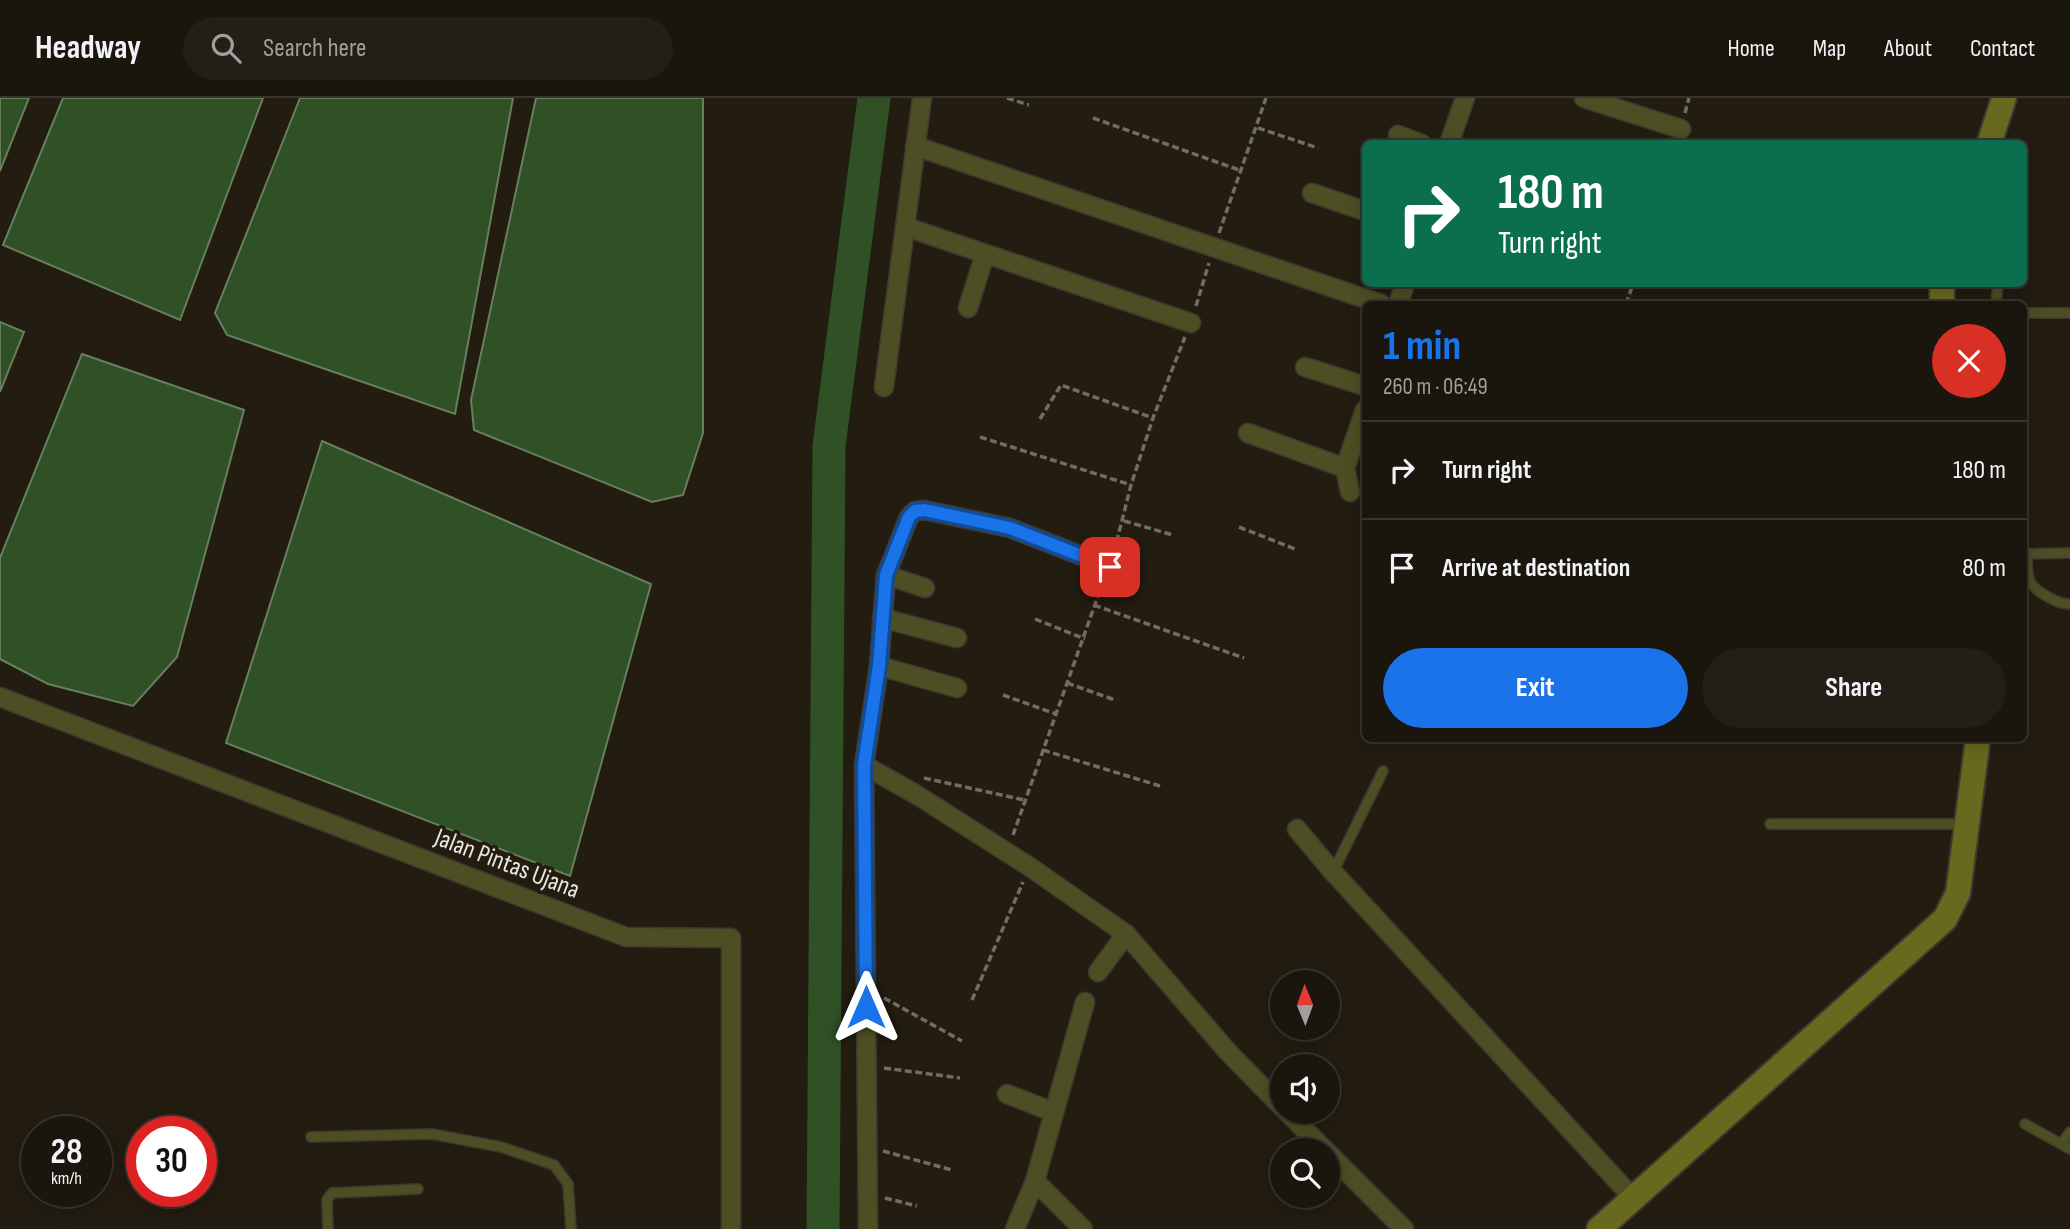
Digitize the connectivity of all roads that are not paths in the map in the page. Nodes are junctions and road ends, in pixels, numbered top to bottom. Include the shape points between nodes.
1 (922, 98) edge
2 (1465, 98) edge
3 (1584, 98) edge
4 (2004, 98) edge
5 (1681, 129) dead end
6 (1398, 135) dead end
7 (1411, 140) edge
8 (1450, 140) edge
9 (1991, 140) edge
10 (915, 146) junction
11 (1312, 193) dead end
12 (1362, 210) edge
13 (906, 227) junction
14 (985, 254) junction
15 (1372, 301) edge
16 (968, 308) dead end
17 (2027, 313) edge
18 (2070, 313) edge
19 (1191, 323) road end
20 (1305, 367) dead end
21 (1362, 385) edge
22 (884, 387) dead end
23 (1362, 419) edge
24 (1248, 433) dead end
25 (1345, 468) junction
26 (1350, 492) dead end
27 (2070, 553) edge
28 (2027, 554) edge
29 (1110, 567) road end
30 (2027, 569) edge
31 (886, 575) junction
32 (925, 588) dead end
33 (2070, 604) edge
34 (882, 618) junction
35 (957, 638) dead end
36 (879, 666) junction
37 (957, 688) dead end
38 (0, 698) edge
39 (1977, 742) edge
40 (864, 765) junction
41 (1383, 771) dead end
42 (1770, 824) dead end
43 (1967, 824) junction
44 (1297, 829) dead end
45 (1333, 872) junction
46 (1126, 934) junction
47 (1098, 972) dead end
48 (1085, 1002) dead end
49 (1007, 1094) dead end
50 (1270, 1096) edge
51 (1053, 1112) junction
52 (1299, 1124) edge
53 (2025, 1124) dead end
54 (2070, 1132) edge
55 (311, 1137) dead end
56 (1313, 1138) edge
57 (2066, 1146) edge
58 (1340, 1164) edge
59 (1034, 1181) junction
60 (418, 1189) dead end
61 (1634, 1199) junction
62 (1077, 1227) edge
63 (328, 1229) edge
64 (571, 1229) edge
65 (731, 1229) edge
66 (868, 1229) edge
67 (1015, 1229) edge
68 (1404, 1229) edge
69 (1599, 1229) edge

1 - 10 street
2 - 8 street
3 - 5 street
4 - 9 street
6 - 7 street
10 - 13 street
10 - 15 street
11 - 12 street
13 - 14 street
13 - 22 street
14 - 16 street
14 - 19 street
17 - 18 lane
20 - 21 street
23 - 25 street
24 - 25 street
25 - 26 street
27 - 28 lane
29 - 31 street via 1010,528 924,510 909,517
30 - 33 lane via 2032,588
31 - 32 street
31 - 34 street
34 - 35 street
34 - 36 street
36 - 37 street
36 - 40 street
38 - 65 street, Jalan Pintas Ujana via 626,937 731,938
39 - 43 street
40 - 46 street via 1030,867
40 - 66 street
41 - 45 lane
42 - 43 lane
43 - 61 street via 1958,892 1945,919
44 - 45 street
45 - 61 street
46 - 47 street
46 - 50 street
48 - 51 street
49 - 51 street
51 - 59 street
52 - 56 street
53 - 57 lane
54 - 57 lane
55 - 64 lane via 432,1134 501,1147 554,1165 568,1184
58 - 68 street
59 - 62 street
59 - 67 street
60 - 63 lane via 332,1193 327,1200
61 - 69 street

